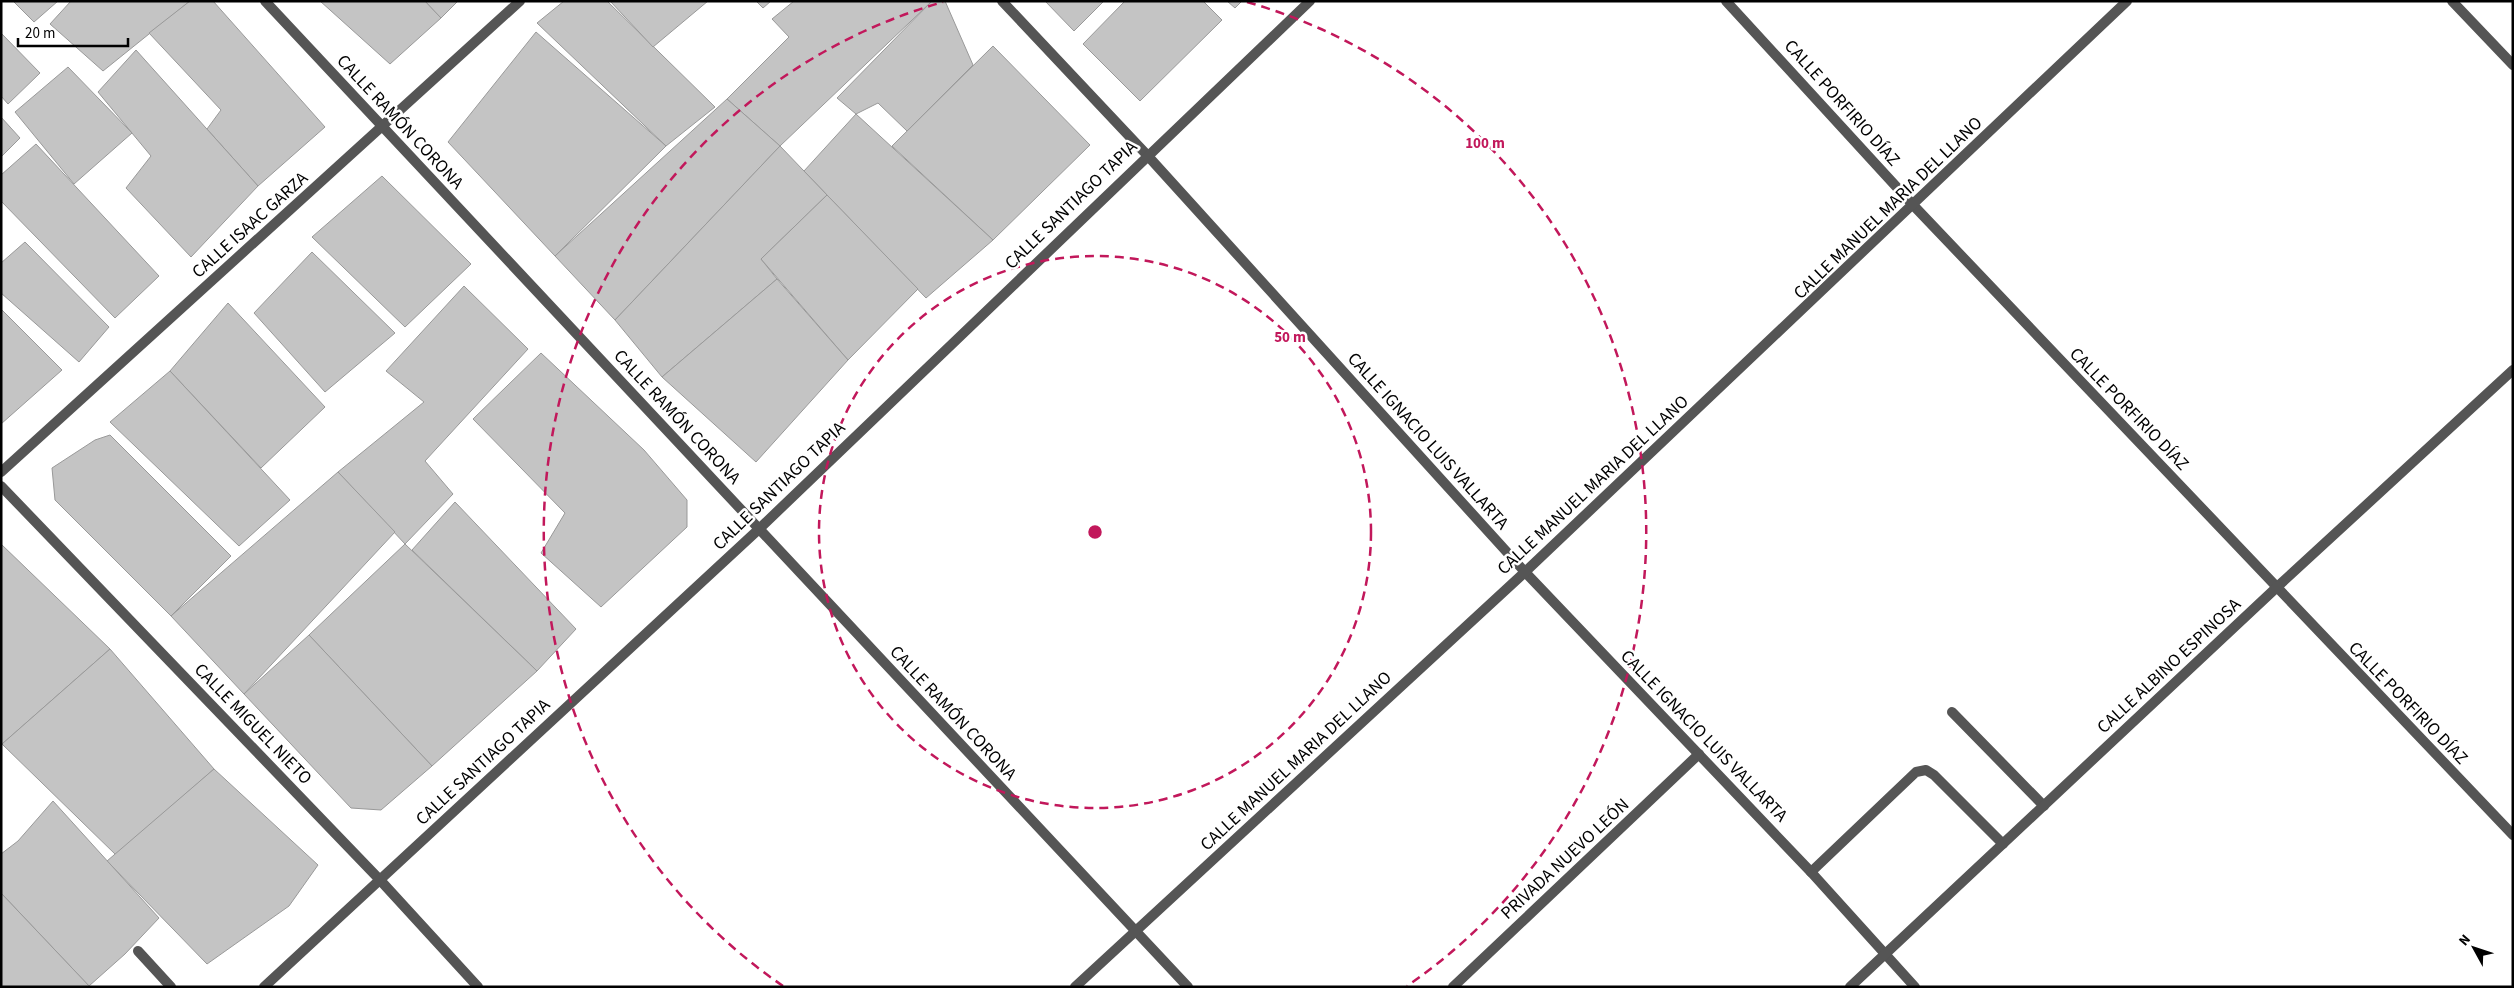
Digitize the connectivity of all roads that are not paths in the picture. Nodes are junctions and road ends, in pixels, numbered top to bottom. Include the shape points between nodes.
1 (265, 1) edge
2 (520, 1) edge
3 (1002, 1) edge
4 (1310, 1) edge
5 (1726, 1) edge
6 (2127, 1) edge
7 (2452, 1) edge
8 (2513, 65) edge
9 (383, 127) junction
10 (1147, 155) junction
11 (1914, 206) junction
12 (2513, 370) edge
13 (1, 472) edge
14 (1, 486) edge
15 (759, 529) junction
16 (1526, 572) junction
17 (2276, 588) junction
18 (1952, 712) dead end
19 (1699, 754) junction
20 (2044, 806) junction
21 (2513, 836) edge
22 (2003, 844) junction
23 (1811, 872) junction
24 (380, 880) junction
25 (1135, 931) junction
26 (138, 951) dead end
27 (1885, 954) junction
28 (170, 987) edge
29 (264, 987) edge
30 (478, 987) edge
31 (1075, 987) edge
32 (1188, 987) edge
33 (1453, 987) edge
34 (1850, 987) edge
35 (1915, 987) edge

1 - 9 street, CALLE RAMÓN CORONA
2 - 9 street, CALLE ISAAC GARZA
3 - 10 street, CALLE IGNACIO LUIS VALLARTA
4 - 10 street, CALLE SANTIAGO TAPIA
5 - 11 street, CALLE PORFIRIO DÍAZ
6 - 11 street, CALLE MANUEL MARIA DEL LLANO
7 - 8 street
9 - 13 street, CALLE ISAAC GARZA
9 - 15 street, CALLE RAMÓN CORONA
10 - 15 street, CALLE SANTIAGO TAPIA
10 - 16 street, CALLE IGNACIO LUIS VALLARTA
11 - 16 street, CALLE MANUEL MARIA DEL LLANO
11 - 17 street, CALLE PORFIRIO DÍAZ
12 - 17 street, CALLE ALBINO ESPINOSA
14 - 24 street, CALLE MIGUEL NIETO
15 - 24 street, CALLE SANTIAGO TAPIA
15 - 25 street, CALLE RAMÓN CORONA
16 - 19 street, CALLE IGNACIO LUIS VALLARTA
16 - 25 street, CALLE MANUEL MARIA DEL LLANO
17 - 20 street, CALLE ALBINO ESPINOSA
17 - 21 street, CALLE PORFIRIO DÍAZ
18 - 20 street
19 - 23 street, CALLE IGNACIO LUIS VALLARTA
19 - 33 street, PRIVADA NUEVO LEÓN
20 - 22 street, CALLE ALBINO ESPINOSA
22 - 23 street via 1926,770 1916,772
22 - 27 street, CALLE ALBINO ESPINOSA
23 - 27 street, CALLE IGNACIO LUIS VALLARTA
24 - 29 street, CALLE SANTIAGO TAPIA
24 - 30 street, CALLE MIGUEL NIETO
25 - 31 street, CALLE MANUEL MARIA DEL LLANO
25 - 32 street, CALLE RAMÓN CORONA
26 - 28 street
27 - 34 street, CALLE ALBINO ESPINOSA
27 - 35 street, CALLE IGNACIO LUIS VALLARTA

